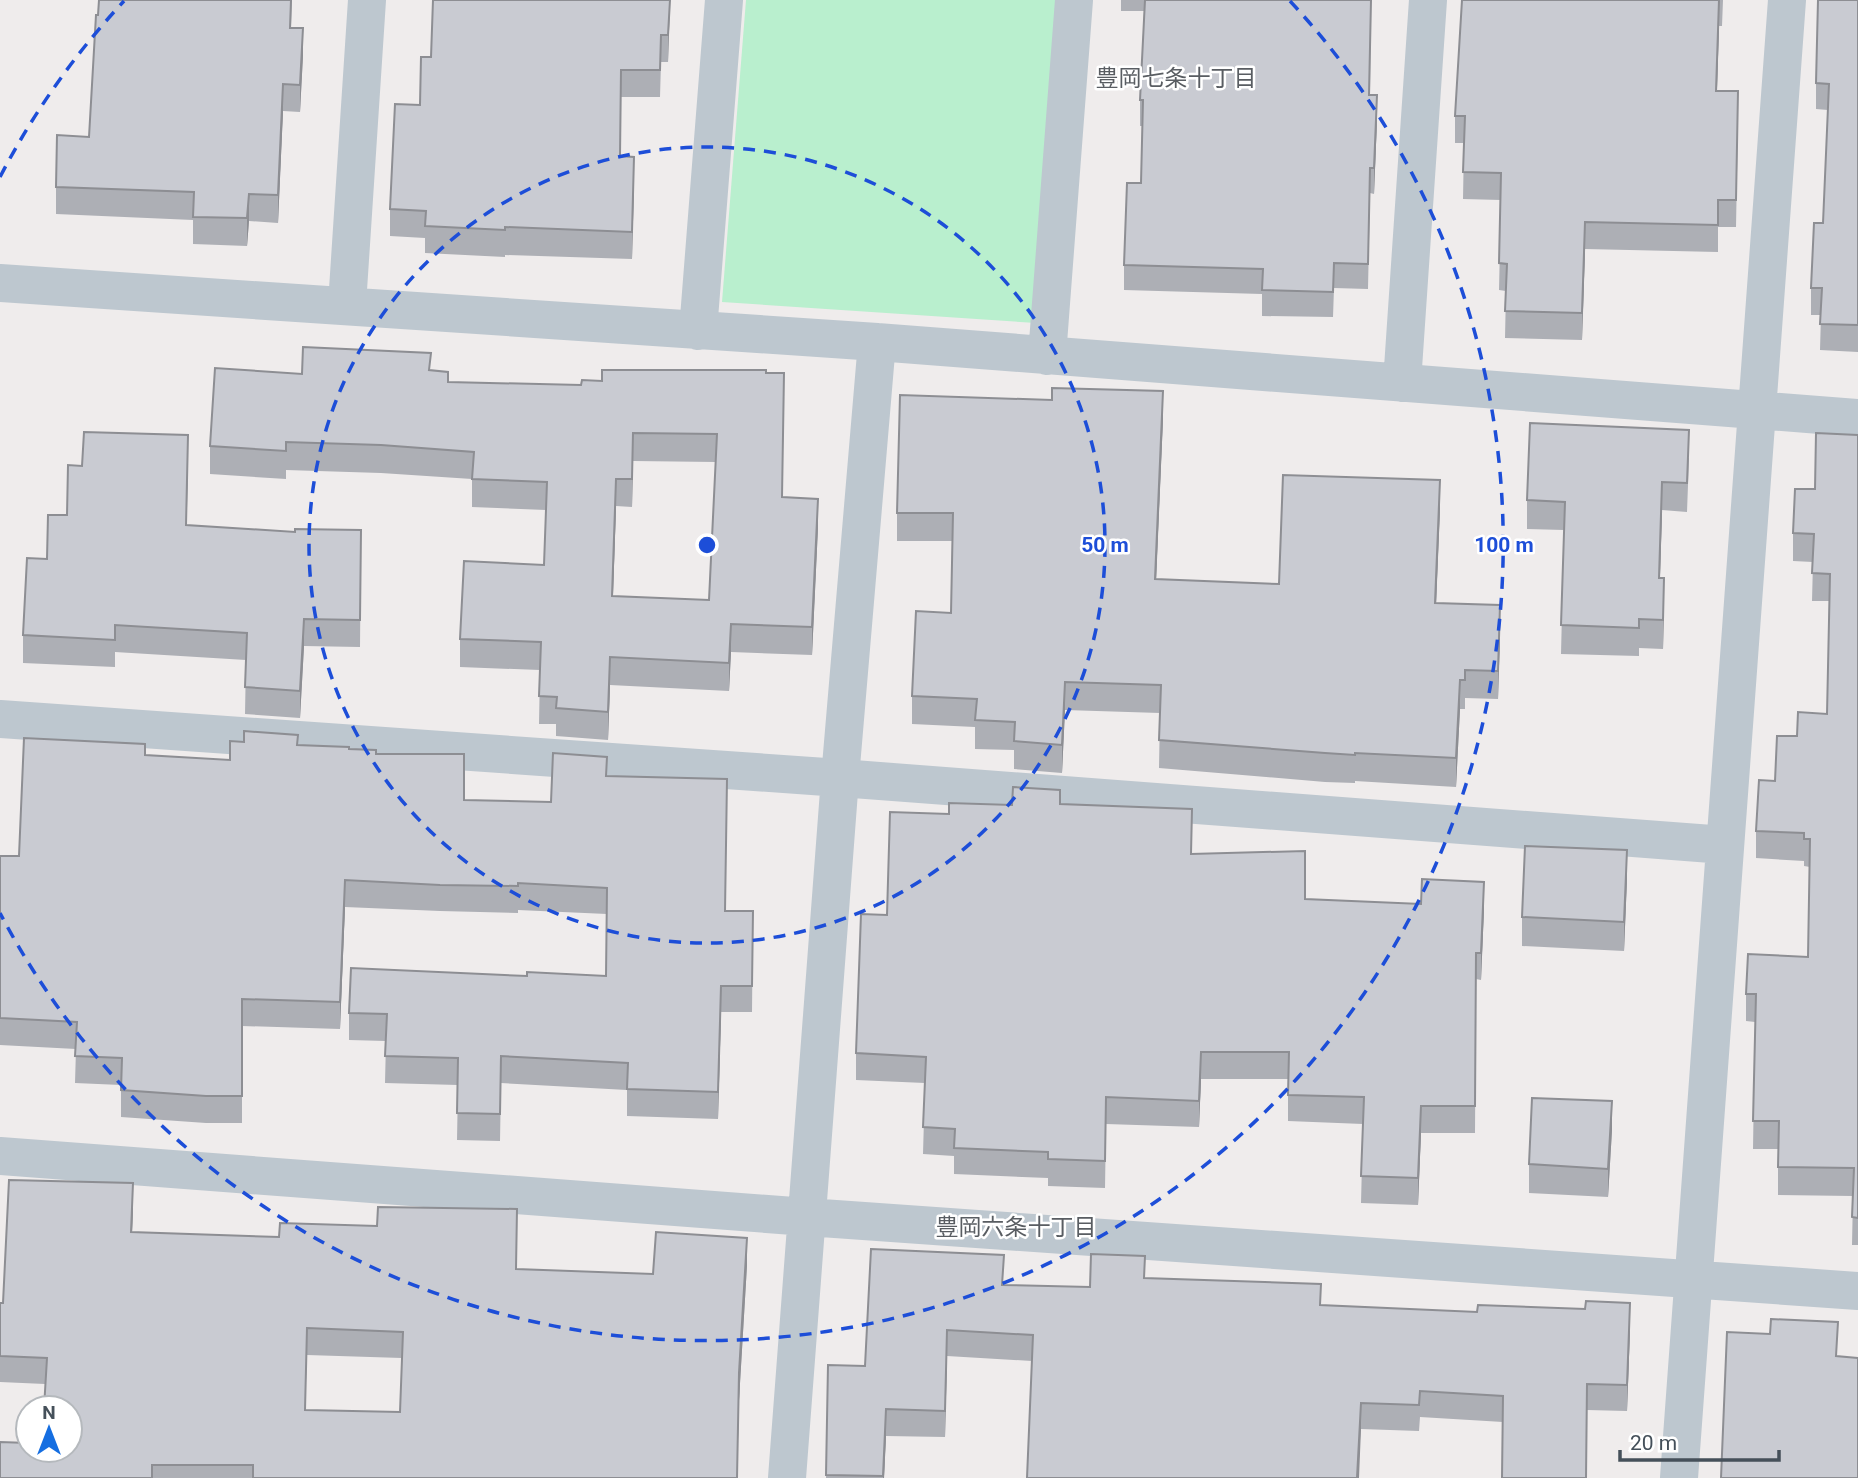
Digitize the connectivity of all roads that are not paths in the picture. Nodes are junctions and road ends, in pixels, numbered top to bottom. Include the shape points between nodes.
1 (367, 0) edge
2 (724, 0) edge
3 (1074, 0) edge
4 (1428, 0) edge
5 (1787, 0) edge
6 (0, 283) edge
7 (347, 305) junction
8 (698, 331) junction
9 (877, 342) junction
10 (1047, 356) junction
11 (1402, 383) junction
12 (1756, 410) junction
13 (1858, 418) edge
14 (0, 719) edge
15 (840, 778) junction
16 (1725, 845) junction
17 (0, 1156) edge
18 (807, 1217) junction
19 (1694, 1280) junction
20 (1858, 1292) edge
21 (787, 1478) edge
22 (1679, 1478) edge

1 - 7 street
2 - 8 street
3 - 10 street
4 - 11 street
5 - 12 street
6 - 7 street
7 - 8 street
8 - 9 street
9 - 10 street
9 - 15 street
10 - 11 street
11 - 12 street
12 - 13 street
12 - 16 street
14 - 15 street
15 - 16 street
15 - 18 street
16 - 19 street
17 - 18 street
18 - 19 street
18 - 21 street
19 - 20 street
19 - 22 street

